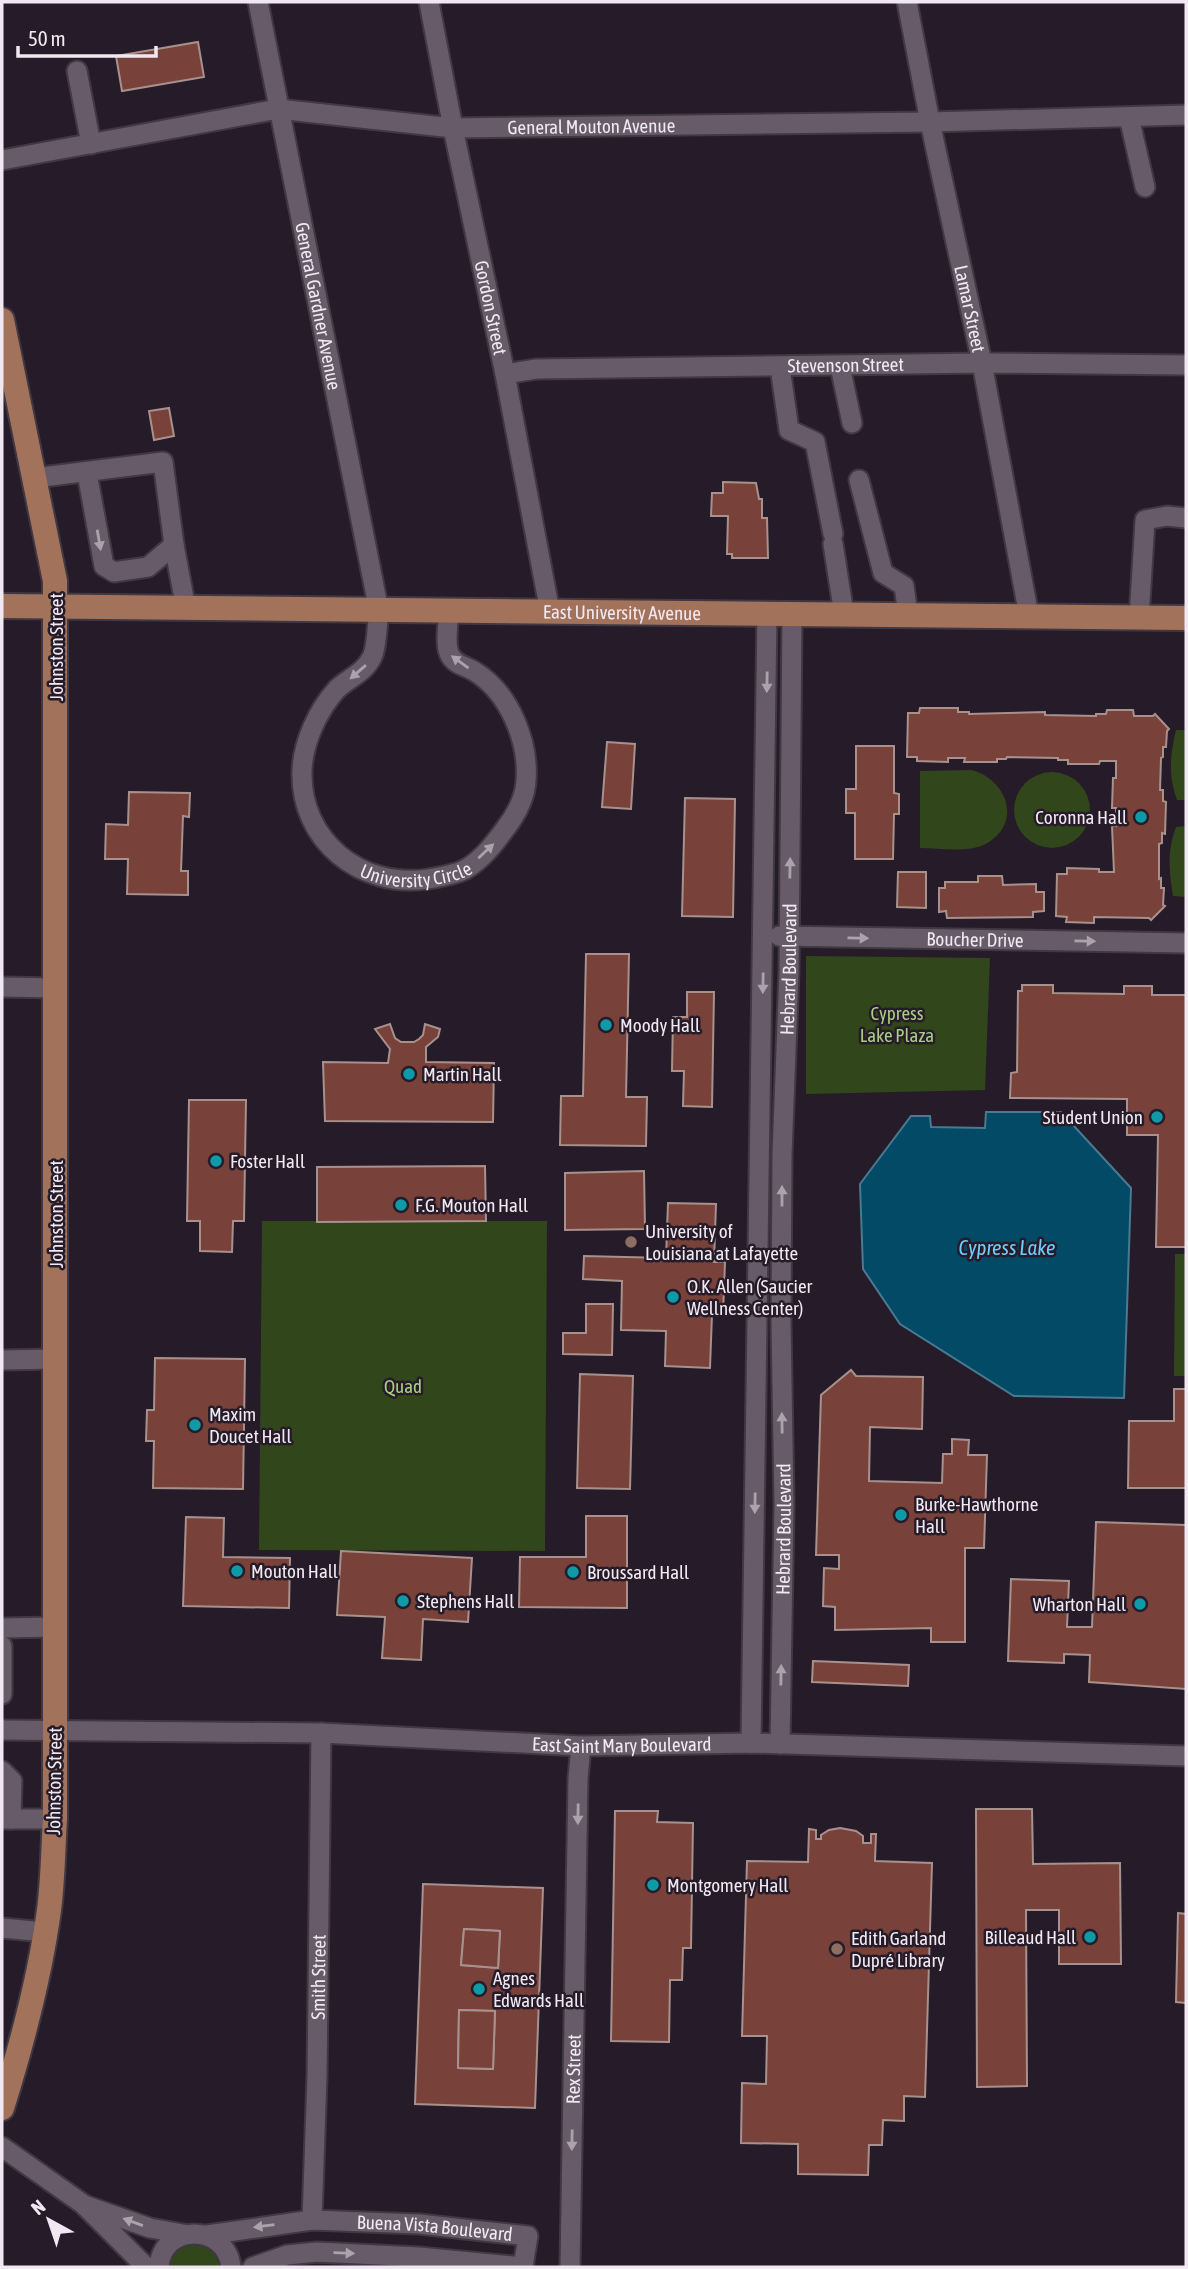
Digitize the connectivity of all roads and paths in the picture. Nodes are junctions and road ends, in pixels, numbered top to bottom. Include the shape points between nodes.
1 (258, 2) edge
2 (429, 2) edge
3 (907, 2) edge
4 (77, 71) dead end
5 (278, 109) junction
6 (1186, 115) edge
7 (1129, 117) junction
8 (930, 122) junction
9 (453, 128) junction
10 (91, 144) junction
11 (2, 160) edge
12 (1145, 187) dead end
13 (2, 320) edge
14 (982, 363) junction
15 (1186, 365) edge
16 (840, 366) junction
17 (780, 367) junction
18 (505, 374) junction
19 (852, 422) dead end
20 (87, 473) junction
21 (34, 478) junction
22 (859, 480) dead end
23 (1186, 518) edge
24 (174, 545) junction
25 (2, 606) edge
26 (56, 608) junction
27 (186, 609) junction
28 (379, 611) junction
29 (449, 611) junction
30 (550, 612) junction
31 (779, 614) junction
32 (844, 614) junction
33 (908, 615) junction
34 (1028, 616) junction
35 (1139, 618) junction
36 (1186, 618) edge
37 (766, 749) junction
38 (792, 749) junction
39 (764, 936) junction
40 (789, 936) junction
41 (1186, 943) edge
42 (2, 987) edge
43 (57, 988) junction
44 (757, 1320) junction
45 (781, 1322) junction
46 (56, 1359) junction
47 (2, 1360) edge
48 (753, 1607) junction
49 (782, 1608) junction
50 (55, 1627) junction
51 (2, 1628) edge
52 (2, 1646) edge
53 (2, 1694) edge
54 (2, 1730) edge
55 (55, 1730) junction
56 (321, 1733) junction
57 (751, 1743) junction
58 (780, 1744) junction
59 (581, 1746) junction
60 (1186, 1756) edge
61 (2, 1771) edge
62 (7, 1819) edge
63 (55, 1819) junction
64 (2, 1928) edge
65 (45, 1932) junction
66 (10, 2047) edge
67 (2, 2106) edge
68 (2, 2147) edge
69 (83, 2204) junction
70 (312, 2220) junction
71 (419, 2224) junction
72 (183, 2234) junction
73 (207, 2235) junction
74 (419, 2262) edge
75 (146, 2267) edge
76 (159, 2267) edge
77 (230, 2267) edge
78 (253, 2267) edge
79 (570, 2267) edge

1 - 5 street, General Gardner Avenue
2 - 9 street, Gordon Street
3 - 8 street, Lamar Street
4 - 10 street
5 - 9 street, General Mouton Avenue
5 - 10 street, General Mouton Avenue
5 - 28 street, General Gardner Avenue
6 - 7 street, General Mouton Avenue
7 - 8 street, General Mouton Avenue
7 - 12 street
8 - 9 street, General Mouton Avenue
8 - 14 street, Lamar Street
9 - 18 street, Gordon Street
10 - 11 street, General Mouton Avenue
13 - 21 main road, Johnston Street
14 - 15 street, Stevenson Street
14 - 16 street, Stevenson Street
14 - 34 street, Lamar Street
16 - 17 street, Stevenson Street
16 - 19 street
17 - 18 street, Stevenson Street via 536,369
17 - 32 street via 789,429 815,442
18 - 30 street, Gordon Street
20 - 21 street
20 - 24 street via 163,462
20 -> 24 street via 104,566 114,572 148,567
21 - 26 main road, Johnston Street via 55,581
22 - 33 street via 883,573 904,586
23 - 35 street via 1145,520
24 - 27 street
25 - 26 main road, East University Avenue
26 - 27 main road, East University Avenue
26 - 43 main road, Johnston Street
27 - 28 main road, East University Avenue
28 - 29 main road, East University Avenue
28 -> 29 street, University Circle via 374,655 337,690 306,743 304,799 314,825 332,849 356,869 413,881 464,870 490,849 516,814 526,785 527,753 507,706 476,672 456,663 449,653
29 - 30 main road, East University Avenue
30 - 31 main road, East University Avenue
31 - 32 main road, East University Avenue
31 -> 37 street, Hebrard Boulevard
31 - 38 street, Hebrard Boulevard
32 - 33 main road, East University Avenue
33 - 34 main road, East University Avenue
34 - 35 main road, East University Avenue
35 - 36 main road, East University Avenue
37 - 38 street
37 - 39 street, Hebrard Boulevard
40 -> 38 street, Hebrard Boulevard
39 - 40 street, Boucher Drive
39 -> 44 street, Hebrard Boulevard
40 -> 41 street, Boucher Drive
45 -> 40 street, Hebrard Boulevard
42 - 43 street
43 - 46 main road, Johnston Street
44 - 45 street
44 -> 48 street, Hebrard Boulevard
49 -> 45 street, Hebrard Boulevard
46 - 47 street
46 - 50 main road, Johnston Street
48 - 49 street, Hebrard Boulevard
48 - 57 street, Hebrard Boulevard
58 -> 49 street, Hebrard Boulevard
50 - 51 street
50 - 55 main road, Johnston Street
52 - 53 street
54 - 55 street, East Saint Mary Boulevard
55 - 56 street, East Saint Mary Boulevard
55 - 63 main road, Johnston Street
56 - 59 street, East Saint Mary Boulevard
56 - 70 street, Smith Street
57 - 58 street, East Saint Mary Boulevard
57 - 59 street, East Saint Mary Boulevard
58 - 60 street, East Saint Mary Boulevard
59 -> 79 street, Rex Street
61 - 62 street via 12,1781
62 - 63 street
63 - 65 main road, Johnston Street
64 - 65 street
65 - 66 main road, Johnston Street
66 - 67 main road, Johnston Street
68 - 69 street, Buena Vista Boulevard
72 -> 69 street, Buena Vista Boulevard via 150,2228
69 - 75 street, Buena Vista Boulevard
70 - 71 street, Buena Vista Boulevard
70 -> 73 street, Buena Vista Boulevard
71 - 74 street
71 - 74 street, Buena Vista Boulevard via 528,2236 523,2267
72 - 73 street, Buena Vista Boulevard
72 - 76 street via 164,2249
73 - 77 street via 225,2249
78 -> 74 street, Buena Vista Boulevard via 287,2255 317,2252

